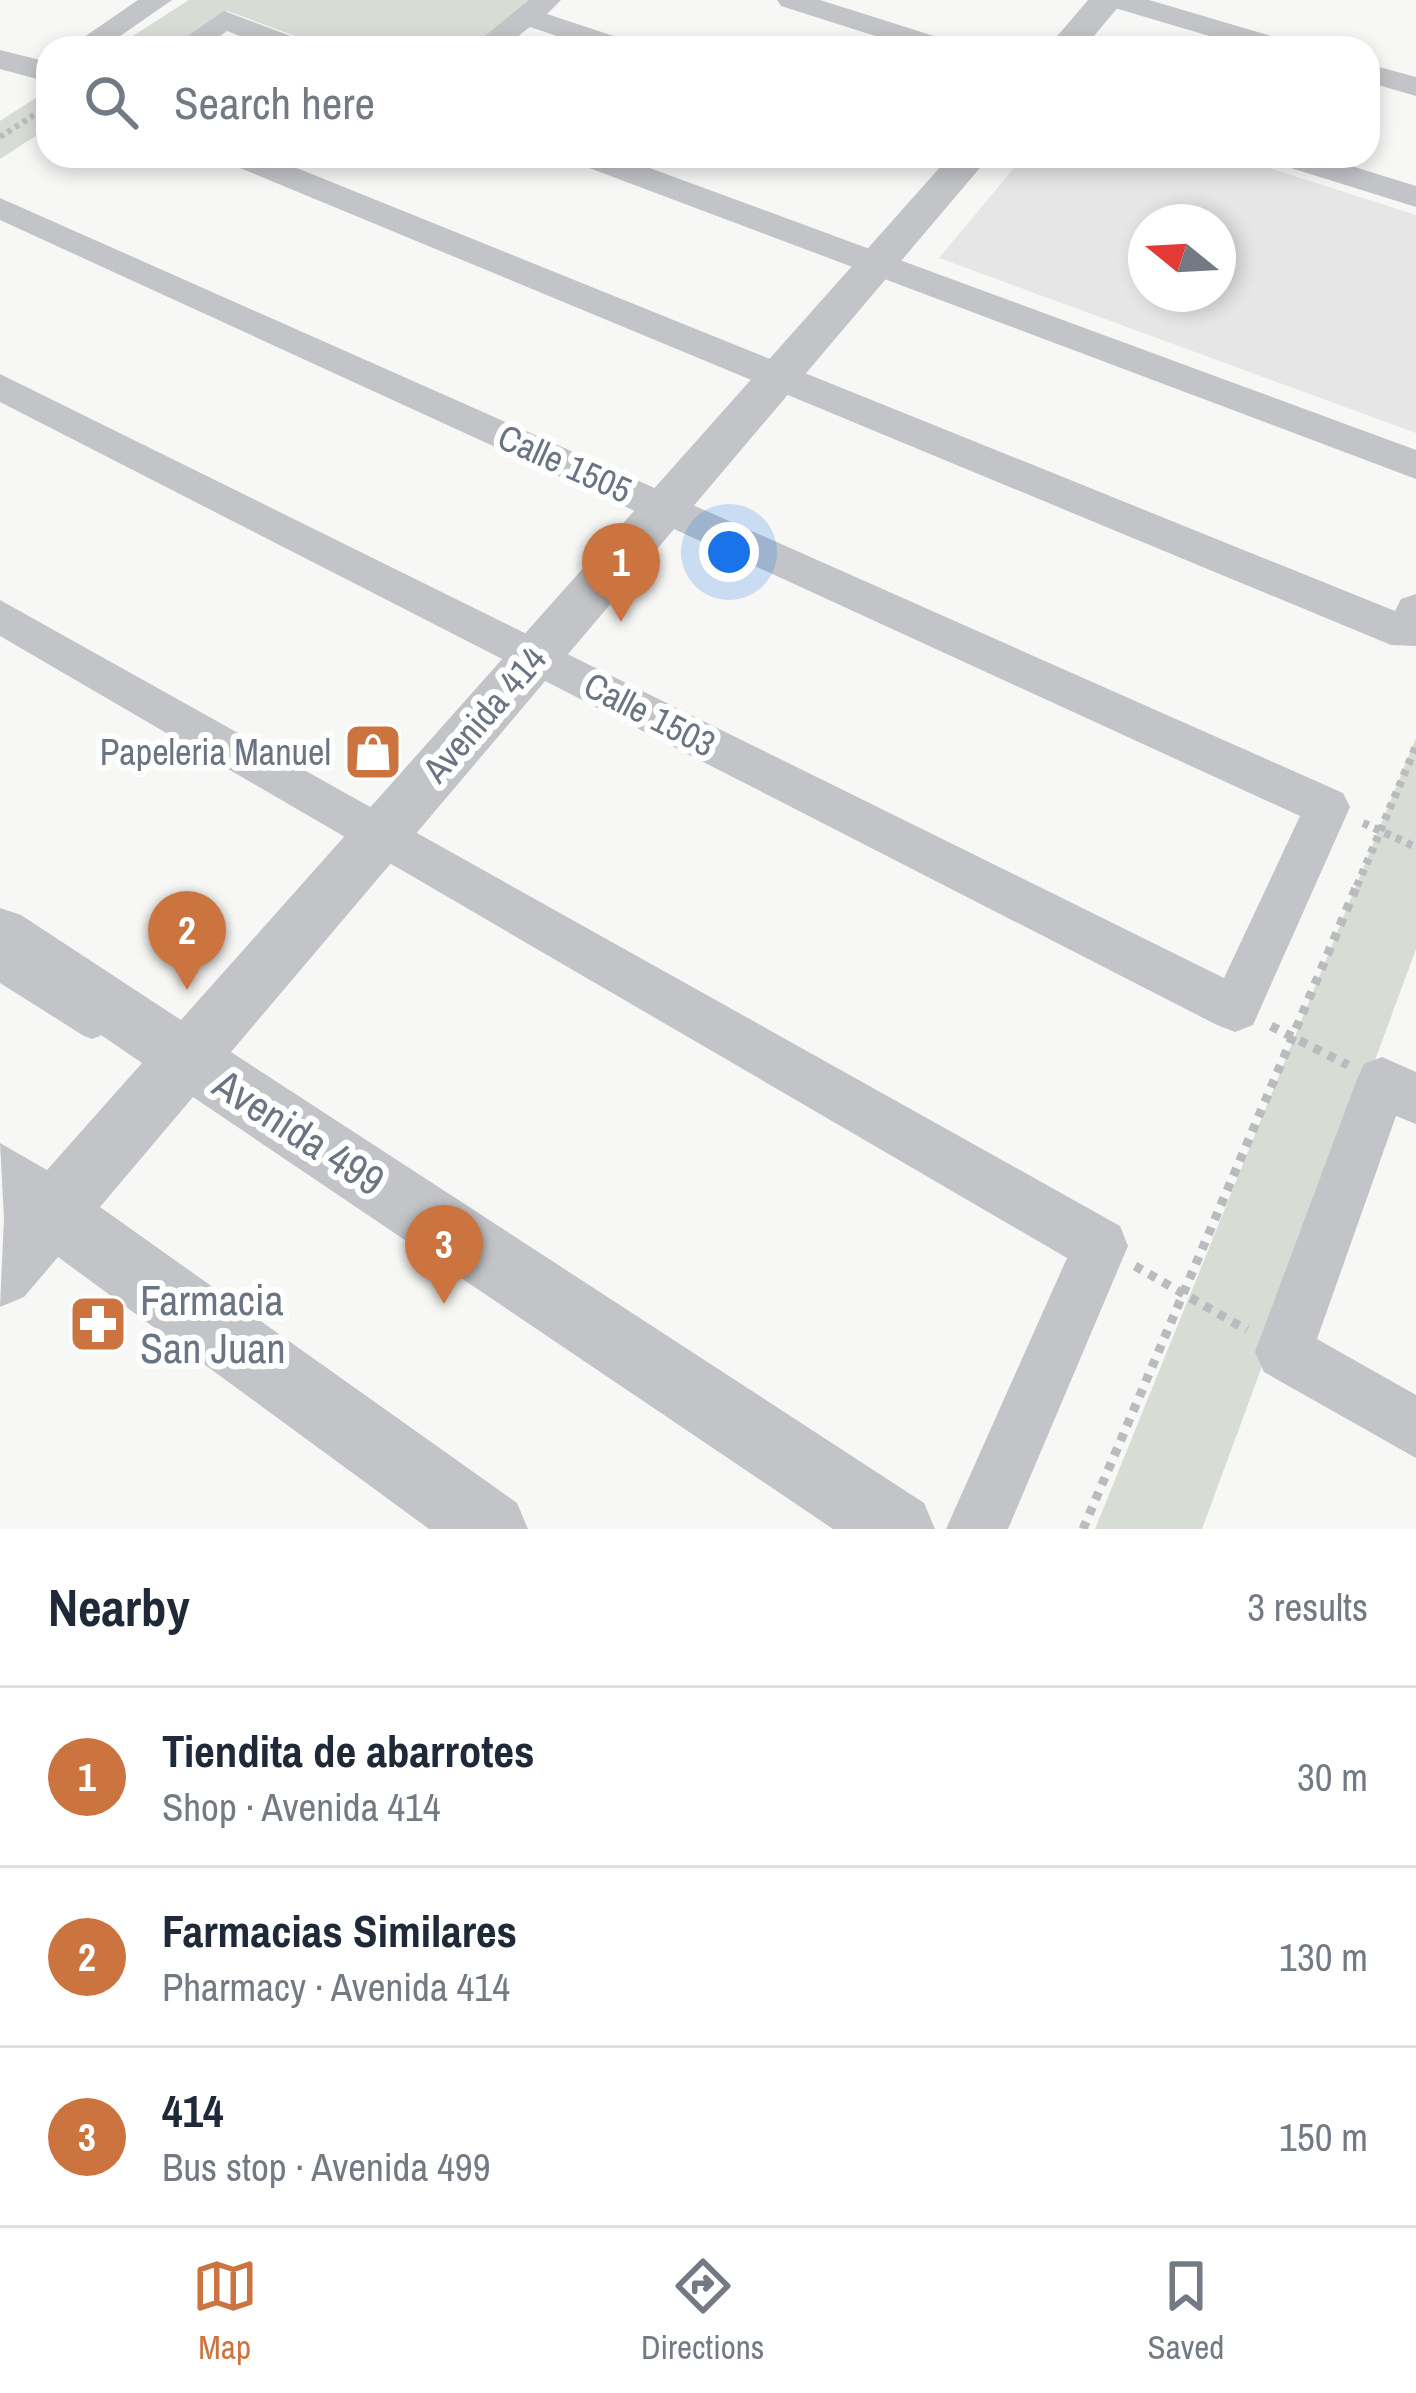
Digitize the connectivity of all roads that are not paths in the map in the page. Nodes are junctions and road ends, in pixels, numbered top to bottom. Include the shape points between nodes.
1 (158, 0) edge
2 (791, 0) edge
3 (1107, 0) edge
4 (1118, 0) edge
5 (537, 8) edge
6 (102, 36) edge
7 (202, 36) edge
8 (266, 36) edge
9 (501, 36) edge
10 (596, 36) edge
11 (906, 36) edge
12 (1076, 36) edge
13 (1241, 36) edge
14 (0, 58) edge
15 (1380, 76) edge
16 (36, 78) edge
17 (1416, 87) edge
18 (267, 168) edge
19 (619, 168) edge
20 (952, 168) edge
21 (1324, 168) edge
22 (1416, 197) edge
23 (0, 208) edge
24 (877, 264) junction
25 (778, 377) junction
26 (0, 386) edge
27 (1416, 465) edge
28 (664, 507) junction
29 (0, 616) edge
30 (1411, 622) edge
31 (535, 656) junction
32 (380, 833) junction
33 (0, 934) edge
34 (0, 970) edge
35 (1235, 1009) joint
36 (176, 1067) junction
37 (1399, 1091) edge
38 (27, 1194) edge
39 (0, 1273) edge
40 (1416, 1428) edge
41 (808, 1503) dead end
42 (491, 1529) edge
43 (898, 1529) edge
44 (977, 1529) edge

1 - 6 street
2 - 11 street
3 - 12 street
4 - 13 street
5 - 9 street
5 - 10 street
7 - 8 street via 224,20
14 - 16 street
15 - 17 street
18 - 25 street
19 - 24 street
20 - 24 street, Avenida 414
21 - 22 street
23 - 28 street, Calle 1505
24 - 25 street, Avenida 414
24 - 27 street
25 - 28 street, Avenida 414
25 - 30 street
26 - 31 street, Calle 1503
28 - 31 street, Avenida 414
28 - 35 street, Calle 1505 via 1327,807
29 - 32 street
31 - 32 street, Avenida 414
31 - 35 street, Calle 1503
32 - 36 street, Avenida 414
32 - 44 street via 1100,1246
33 - 36 street, Avenida 499
34 - 36 lane
36 - 38 street, Avenida 414
36 - 41 lane
36 - 43 street, Avenida 499
37 - 40 street via 1284,1352
38 - 39 street, Avenida 414
38 - 42 street

